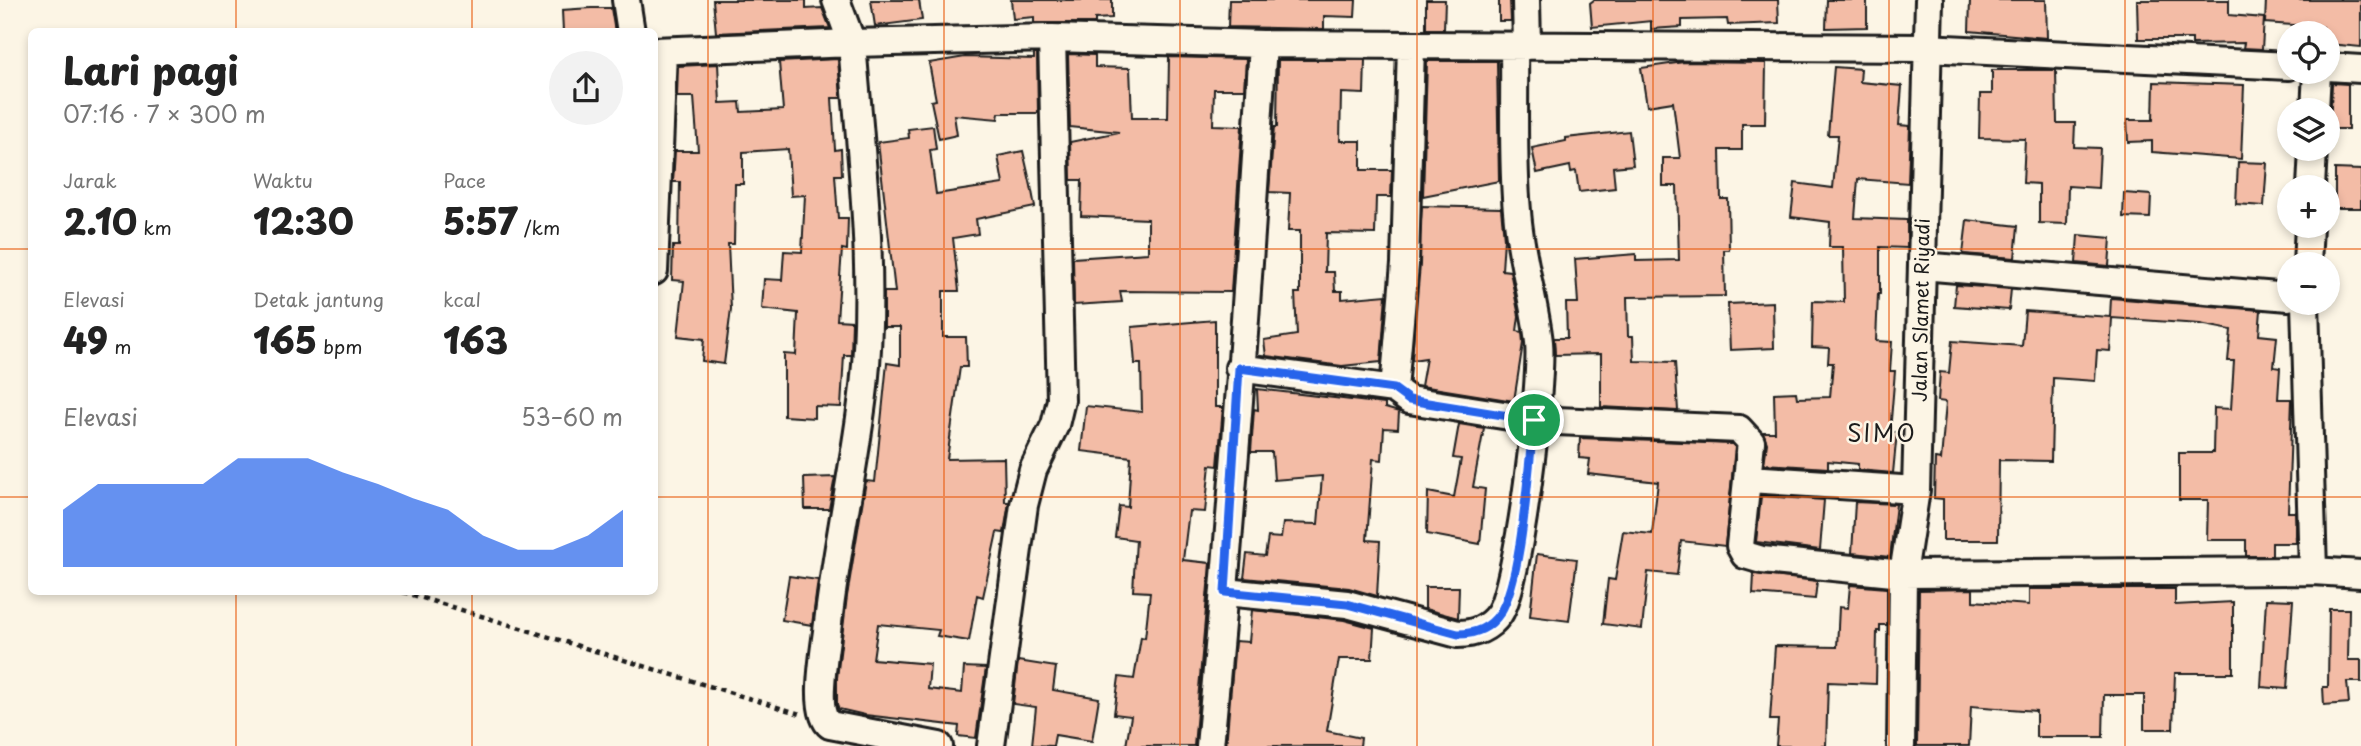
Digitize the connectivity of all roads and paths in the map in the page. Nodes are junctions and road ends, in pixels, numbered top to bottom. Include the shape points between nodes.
1 (626, 0) edge
2 (836, 0) edge
3 (1526, 0) edge
4 (1929, 0) edge
5 (630, 28) edge
6 (1052, 38) junction
7 (852, 43) junction
8 (1263, 44) junction
9 (1412, 45) junction
10 (1520, 46) junction
11 (1926, 48) junction
12 (659, 52) edge
13 (2277, 65) edge
14 (2340, 68) edge
15 (2361, 69) edge
16 (658, 96) edge
17 (1922, 266) junction
18 (2277, 296) edge
19 (2305, 315) edge
20 (1239, 368) junction
21 (1394, 389) junction
22 (1534, 420) junction
23 (1749, 479) junction
24 (1916, 491) junction
25 (2313, 571) junction
26 (1903, 574) junction
27 (2361, 574) edge
28 (1225, 592) junction
29 (413, 595) edge
30 (825, 721) junction
31 (939, 746) edge
32 (991, 746) edge
33 (1210, 746) edge
34 (1901, 746) edge

1 - 5 street
2 - 7 street
3 - 10 street
4 - 11 street, Jalan Slamet Riyadi
6 - 7 street
6 - 8 street
6 - 32 street via 1061,400 1024,505
7 - 12 street
7 - 30 street via 868,251 864,386 833,577 821,691
8 - 9 street
8 - 20 street
9 - 10 street
9 - 21 street via 1405,264
10 - 11 street
10 - 22 street via 1517,210 1539,344
11 - 13 street
11 - 17 street, Jalan Slamet Riyadi
12 - 16 street
14 - 15 street
17 - 18 street
17 - 24 street, Jalan Slamet Riyadi
19 - 25 street
20 - 21 street
20 - 28 street
21 - 22 street via 1409,400
22 - 23 street via 1739,429 1751,442
22 - 28 street via 1514,577 1501,611 1484,628 1458,634 1347,604
23 - 24 street
23 - 26 street via 1740,546 1745,555
24 - 26 street, Jalan Slamet Riyadi
25 - 26 street
25 - 27 street
26 - 34 street, Jalan Slamet Riyadi
28 - 33 street
29 - 30 path
30 - 31 street

